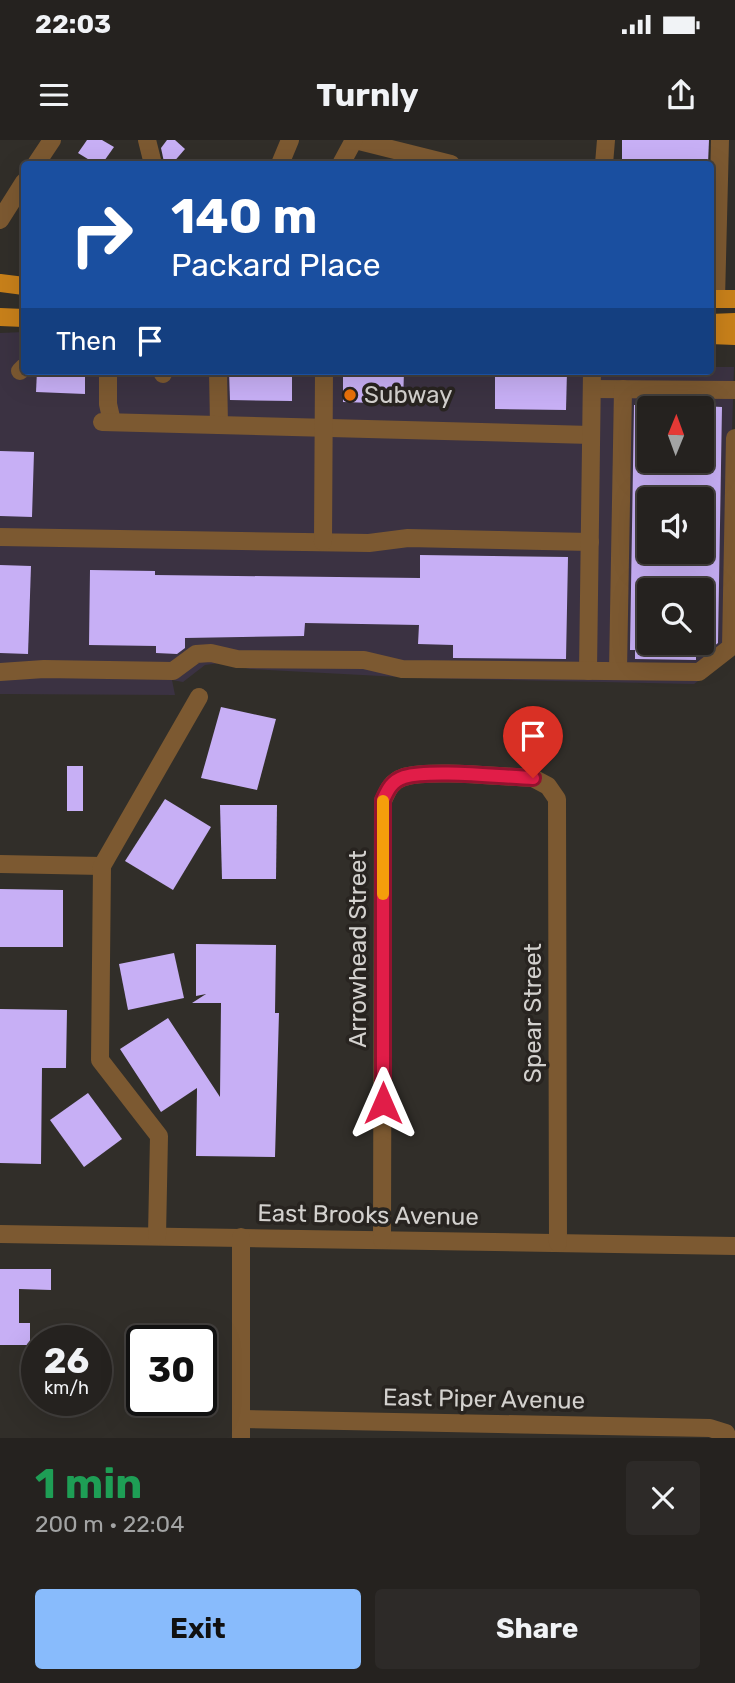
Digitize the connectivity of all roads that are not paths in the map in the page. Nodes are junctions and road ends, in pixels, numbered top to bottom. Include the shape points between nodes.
1 (52, 140) edge
2 (148, 140) edge
3 (290, 140) edge
4 (354, 140) edge
5 (606, 140) edge
6 (720, 140) edge
7 (38, 161) edge
8 (152, 161) edge
9 (281, 161) edge
10 (343, 161) edge
11 (439, 161) edge
12 (604, 161) edge
13 (21, 187) edge
14 (0, 220) edge
15 (714, 276) edge
16 (0, 283) edge
17 (21, 286) edge
18 (714, 299) edge
19 (735, 299) edge
20 (0, 317) edge
21 (21, 318) edge
22 (735, 322) edge
23 (714, 323) edge
24 (714, 335) edge
25 (735, 336) edge
26 (108, 375) edge
27 (218, 375) edge
28 (324, 375) edge
29 (592, 380) edge
30 (623, 390) junction
31 (735, 390) edge
32 (219, 425) junction
33 (324, 428) junction
34 (591, 435) junction
35 (735, 438) edge
36 (0, 537) edge
37 (323, 542) junction
38 (590, 542) junction
39 (588, 671) junction
40 (618, 671) junction
41 (0, 672) edge
42 (199, 696) dead end
43 (548, 786) joint
44 (0, 864) edge
45 (102, 866) junction
46 (0, 1234) edge
47 (157, 1236) junction
48 (241, 1237) junction
49 (383, 1240) junction
50 (558, 1243) junction
51 (735, 1246) edge
52 (241, 1419) junction
53 (727, 1435) edge
54 (241, 1438) edge

1 - 7 street
2 - 8 street
3 - 9 street
4 - 10 street
4 - 11 street
5 - 12 street
6 - 15 street
13 - 14 street
16 - 17 main road
18 - 19 main road
20 - 21 main road
22 - 23 main road
24 - 25 main road
26 - 32 street via 107,422
27 - 32 street
28 - 33 street
29 - 30 street
29 - 34 street
30 - 31 street
30 - 40 street
32 - 33 street
33 - 34 street
33 - 37 street
34 - 38 street
35 - 40 street via 731,647 699,672
36 - 37 street
37 - 38 street via 408,538
38 - 39 street
39 - 40 street
39 - 41 street via 402,669 364,660 237,659 211,653 196,654 173,671
42 - 45 street
43 - 49 street, Arrowhead Street via 533,778 422,775 403,777 390,785 383,800
43 - 50 street, Spear Street via 556,799
44 - 45 street
45 - 47 street via 100,1060 159,1136
46 - 47 street, East Brooks Avenue
47 - 48 street, East Brooks Avenue
48 - 49 street, East Brooks Avenue
48 - 52 street
49 - 50 street, East Brooks Avenue
50 - 51 street, East Brooks Avenue
52 - 53 street, East Piper Avenue via 710,1427
52 - 54 street

